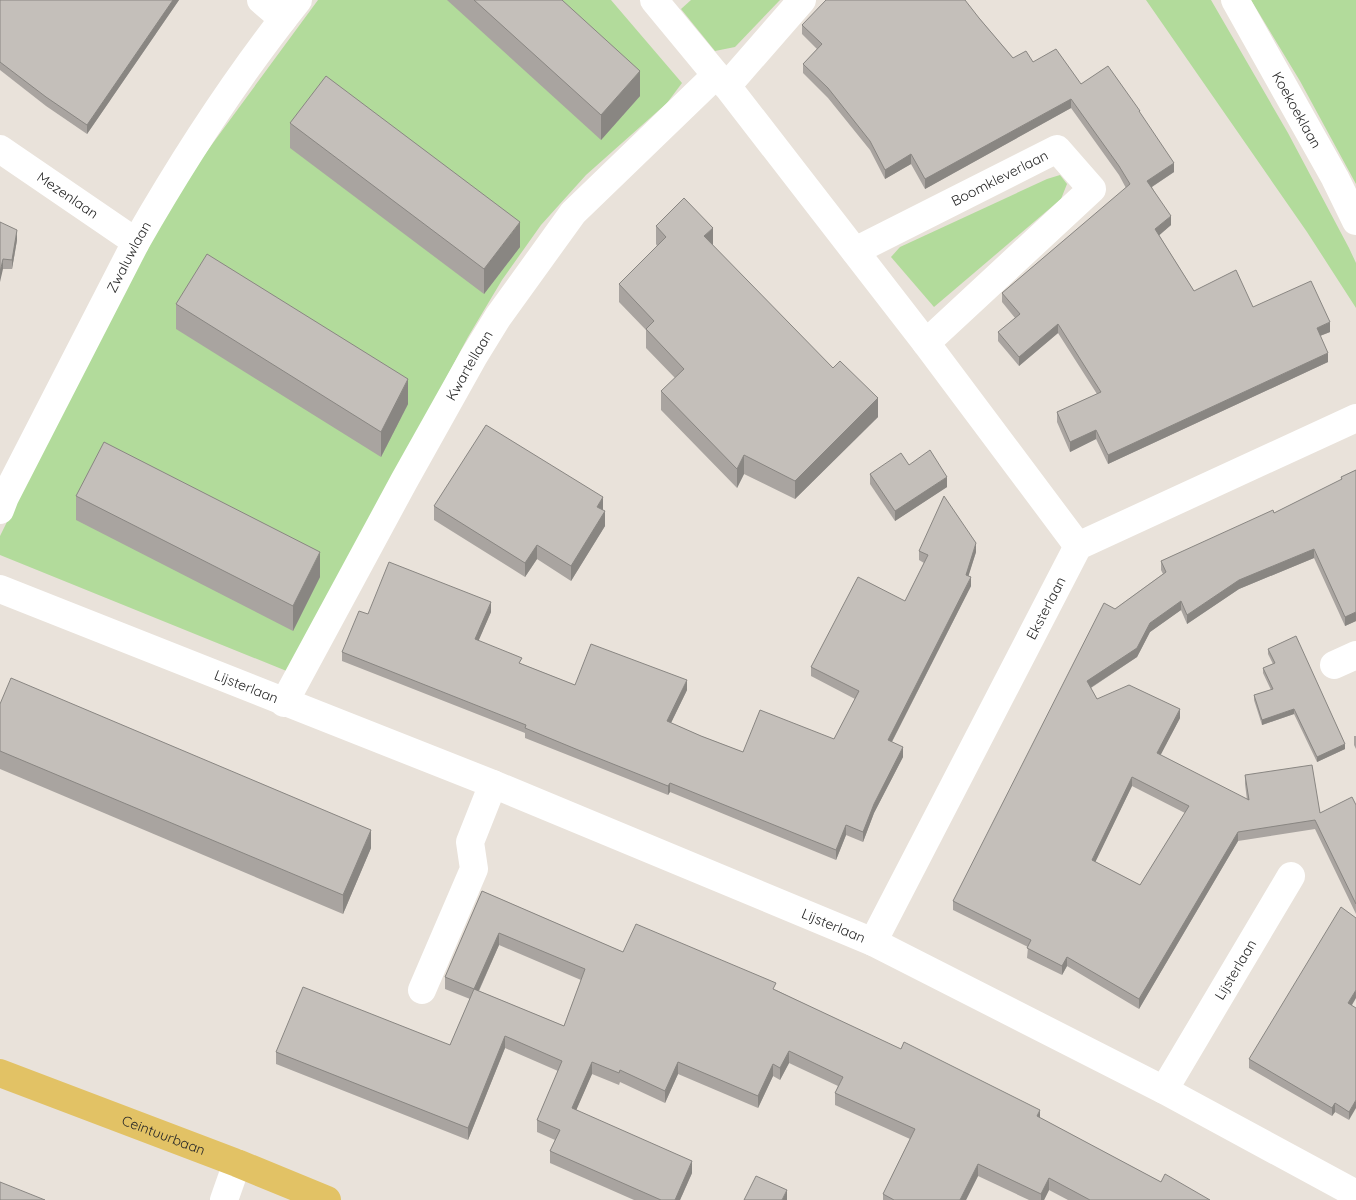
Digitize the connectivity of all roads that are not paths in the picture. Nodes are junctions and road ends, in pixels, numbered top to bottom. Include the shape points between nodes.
1 (260, 0) edge
2 (654, 0) edge
3 (802, 0) edge
4 (1235, 0) edge
5 (291, 10) edge
6 (722, 80) junction
7 (0, 148) edge
8 (1356, 221) edge
9 (136, 242) junction
10 (855, 251) junction
11 (926, 343) junction
12 (1356, 418) edge
13 (0, 510) edge
14 (1078, 546) junction
15 (0, 589) edge
16 (284, 703) junction
17 (493, 784) junction
18 (1291, 876) dead end
19 (873, 942) junction
20 (422, 990) dead end
21 (0, 1073) edge
22 (1164, 1090) junction
23 (237, 1164) junction
24 (1356, 1194) edge
25 (224, 1200) edge
26 (327, 1200) edge

1 - 5 street, Zwaluwlaan
2 - 6 street
3 - 6 street
4 - 8 street, Koekoeklaan
5 - 9 street, Zwaluwlaan via 216,112
6 - 10 street
6 - 16 street, Kwartellaan via 573,213 498,317 404,481
7 - 9 street, Mezenlaan
9 - 13 street, Zwaluwlaan
10 - 11 street
10 - 11 street, Boomkleverlaan via 1057,150 1092,189
11 - 14 street
12 - 14 street
14 - 19 street, Eksterlaan
15 - 16 street, Lijsterlaan
16 - 17 street, Lijsterlaan
17 - 19 street, Lijsterlaan
17 - 20 street via 470,842 474,869
18 - 22 street, Lijsterlaan
19 - 22 street, Lijsterlaan
21 - 23 main road, Ceintuurbaan
22 - 24 street, Lijsterlaan
23 - 25 street
23 - 26 main road, Ceintuurbaan

